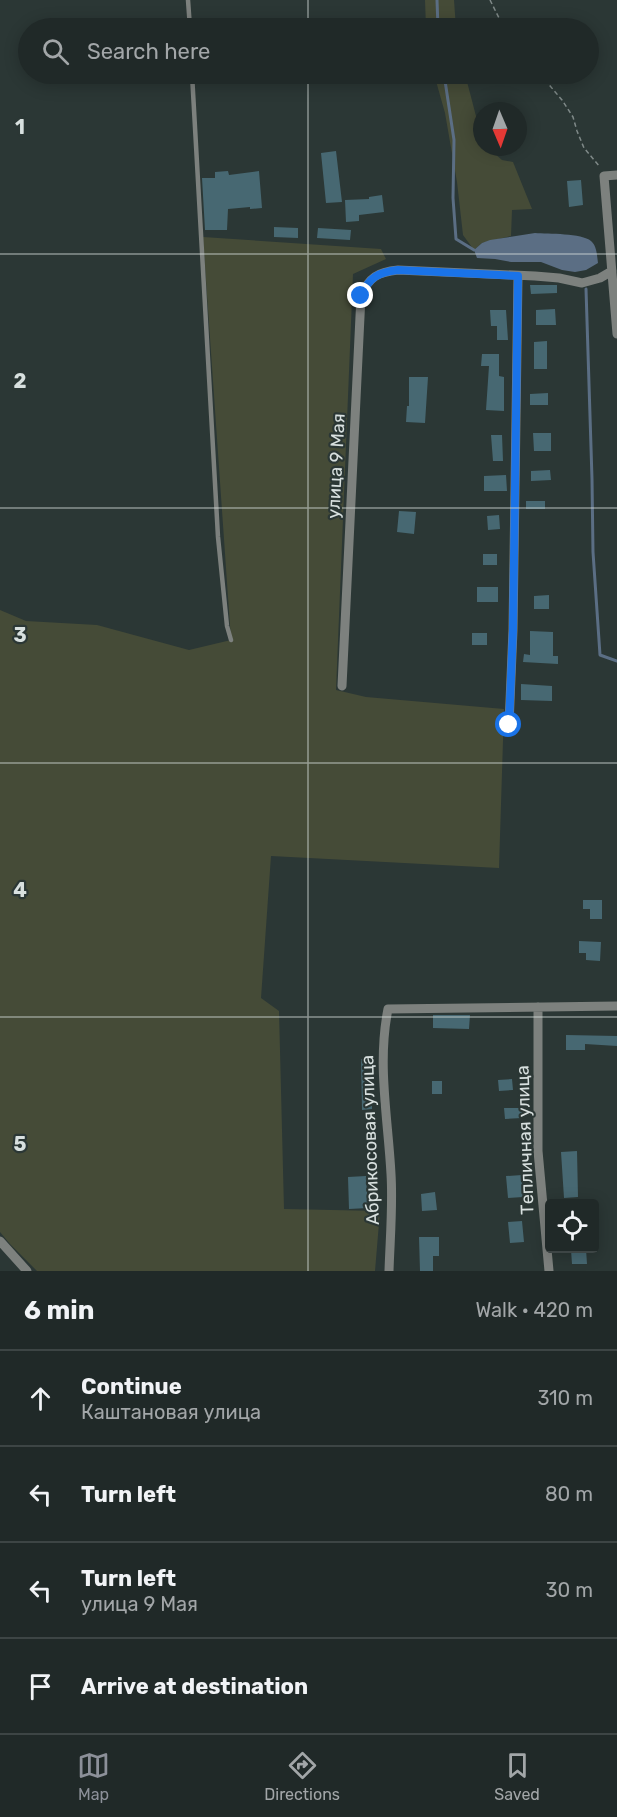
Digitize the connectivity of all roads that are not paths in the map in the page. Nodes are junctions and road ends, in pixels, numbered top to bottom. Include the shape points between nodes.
1 (188, 0) edge
2 (189, 18) edge
3 (193, 84) edge
4 (617, 175) edge
5 (612, 271) junction
6 (518, 276) junction
7 (617, 334) edge
8 (231, 640) dead end
9 (342, 686) dead end
10 (509, 725) dead end
11 (617, 1006) edge
12 (538, 1007) junction
13 (0, 1241) edge
14 (27, 1271) edge
15 (389, 1271) edge
16 (549, 1271) edge

1 - 2 lane
3 - 8 lane via 218,537
4 - 5 street via 604,176
5 - 6 street via 582,283
5 - 7 street
6 - 9 street, улица 9 Мая via 382,272 361,296
6 - 10 street
11 - 12 street
12 - 15 street, Абрикосовая улица via 388,1009 382,1058 391,1175
12 - 16 street, Тепличная улица via 538,1151
13 - 14 street

